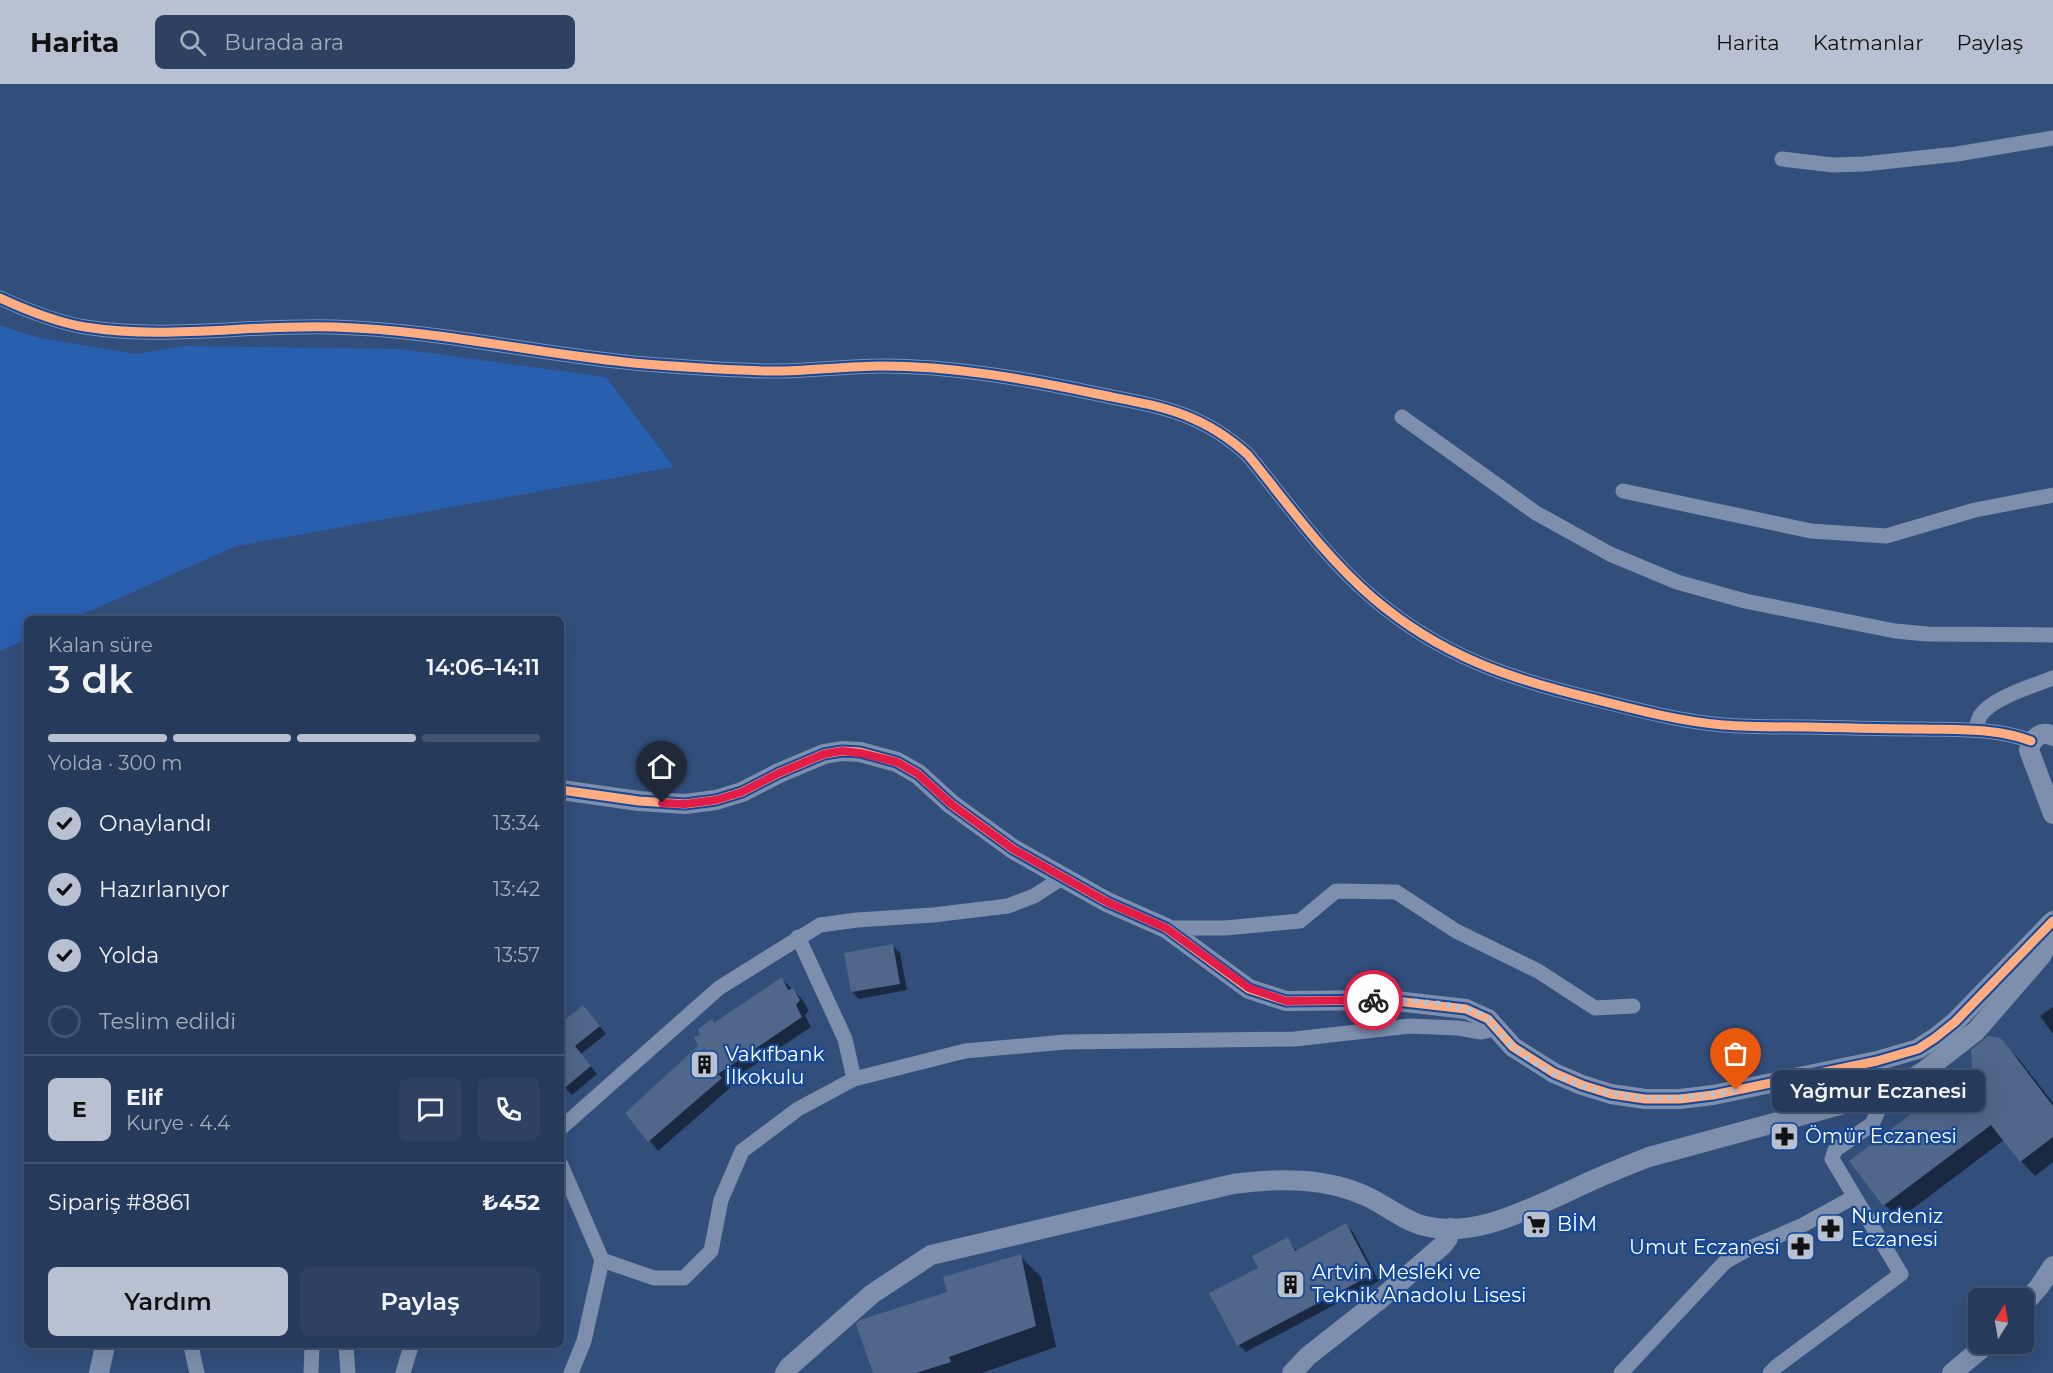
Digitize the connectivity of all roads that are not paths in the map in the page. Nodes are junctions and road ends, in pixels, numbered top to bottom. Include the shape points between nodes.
1 (2053, 138) edge
2 (1782, 159) dead end
3 (0, 298) edge
4 (1402, 417) dead end
5 (1623, 491) dead end
6 (2053, 495) edge
7 (2053, 635) edge
8 (2053, 678) edge
9 (1976, 730) junction
10 (2053, 736) edge
11 (2031, 741) junction
12 (564, 790) edge
13 (2053, 814) edge
14 (1062, 878) junction
15 (2053, 921) edge
16 (1166, 928) junction
17 (2053, 933) edge
18 (798, 937) junction
19 (1633, 1006) dead end
20 (1496, 1029) junction
21 (854, 1079) junction
22 (1888, 1090) junction
23 (564, 1125) edge
24 (564, 1171) edge
25 (1854, 1197) junction
26 (1451, 1228) junction
27 (602, 1260) junction
28 (2053, 1266) edge
29 (2034, 1293) edge
30 (105, 1348) edge
31 (191, 1348) edge
32 (312, 1348) edge
33 (346, 1348) edge
34 (410, 1348) edge
35 (1975, 1354) edge
36 (99, 1373) edge
37 (197, 1373) edge
38 (311, 1373) edge
39 (348, 1373) edge
40 (403, 1373) edge
41 (571, 1373) edge
42 (785, 1373) edge
43 (1292, 1373) edge
44 (1621, 1373) edge
45 (1770, 1373) edge
46 (1952, 1373) edge

1 - 2 street via 1864,164
3 - 9 street via 84,327 167,331 352,327 446,335 647,364 768,371 881,366 959,370 1152,405 1195,418 1234,442 1329,555 1400,619 1466,659 1509,676 1661,715 1724,725
4 - 7 street via 1536,513 1610,554 1677,582 1744,601 1895,631
5 - 6 street via 1811,531 1886,536 1975,510
8 - 9 street via 1987,708
9 - 11 street
10 - 11 street via 2039,734
11 - 13 street via 2029,750
12 - 14 street via 685,804 742,792 824,754 860,753 897,762 918,774 951,804
14 - 16 street
14 - 18 street via 1034,896 1008,906 820,925
15 - 20 street via 1962,1015 1918,1049 1877,1062 1713,1095 1680,1100 1611,1094 1554,1073 1513,1047
16 - 19 street via 1225,928 1300,921 1336,891 1396,892 1456,931 1538,971 1595,1008
16 - 20 street via 1232,977 1269,997 1286,1001 1387,1000 1453,1006 1478,1013
17 - 22 street via 2041,956 1976,1031 1923,1072
18 - 21 street via 845,1039
18 - 23 street via 719,988
20 - 21 street via 1481,1032 1410,1026 1295,1039 1065,1042 965,1051
21 - 27 street via 798,1109 742,1151 721,1200 711,1251 684,1278 654,1278
22 - 25 street via 1872,1124 1832,1154
22 - 26 street via 1649,1157 1518,1213 1490,1223
24 - 27 street
25 - 44 street via 1725,1262
25 - 45 street via 1901,1274
26 - 42 street via 1424,1226 1337,1186 1290,1180 1233,1184 932,1255 872,1294
26 - 43 street via 1443,1245
27 - 41 street via 584,1341
28 - 29 street
30 - 36 street
31 - 37 street
32 - 38 street
33 - 39 street
34 - 40 street
35 - 46 street

